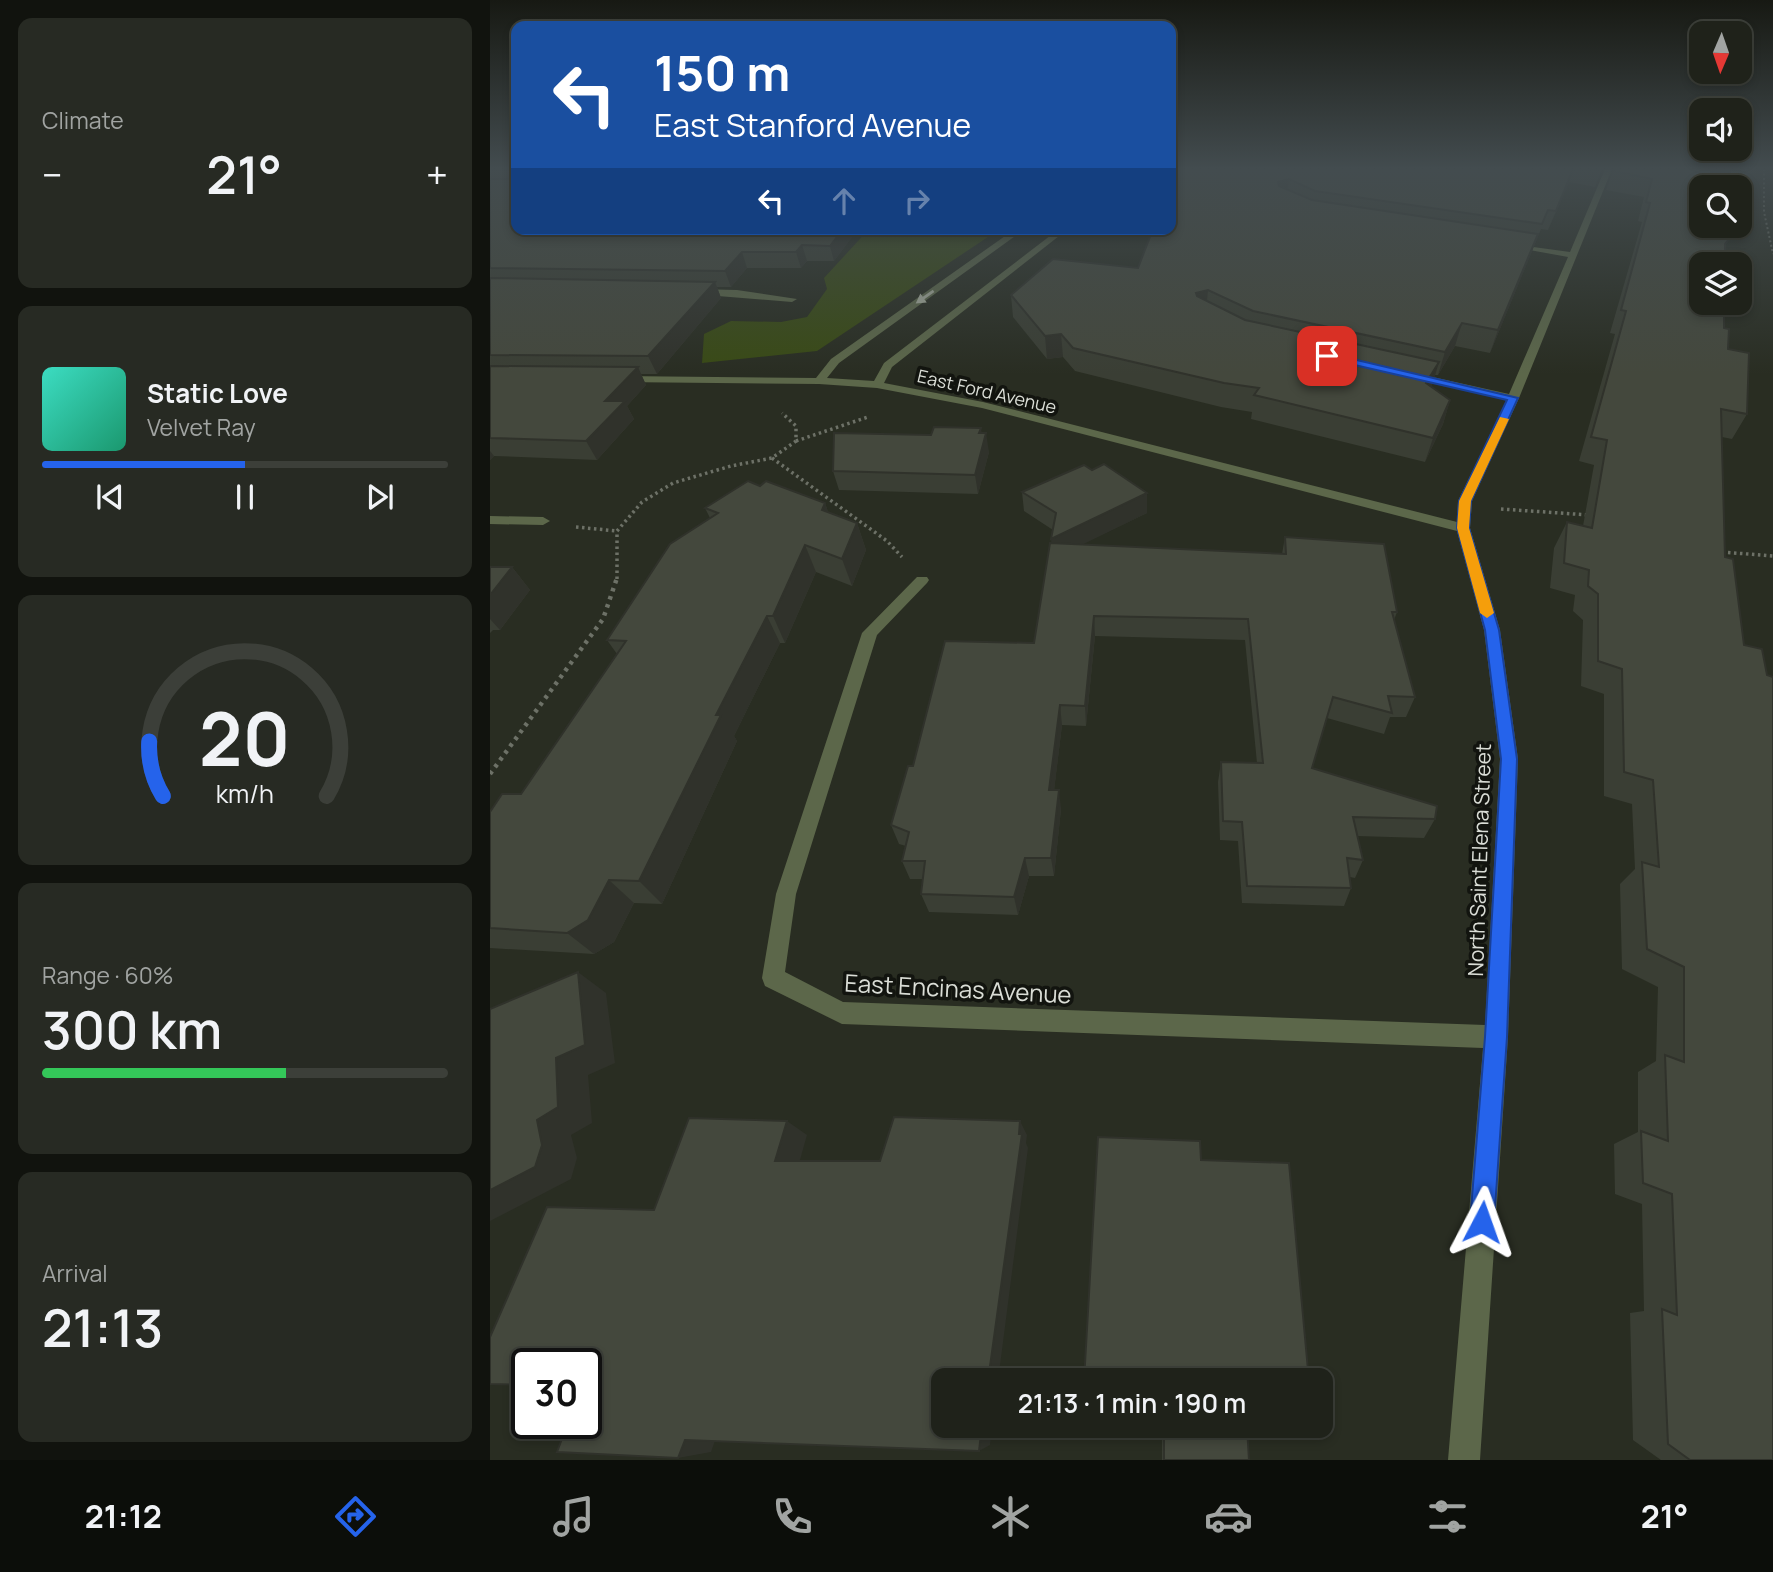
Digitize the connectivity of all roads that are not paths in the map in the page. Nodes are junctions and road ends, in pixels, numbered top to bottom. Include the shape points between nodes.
1 (1010, 237) edge
2 (1053, 237) edge
3 (1580, 237) edge
4 (1507, 245) edge
5 (1573, 255) junction
6 (682, 292) edge
7 (792, 299) dead end
8 (1393, 371) edge
9 (600, 379) edge
10 (819, 381) junction
11 (877, 385) junction
12 (1513, 398) junction
13 (490, 520) edge
14 (542, 521) dead end
15 (1463, 528) junction
16 (922, 580) road end
17 (1496, 1037) junction
18 (1464, 1460) edge

1 -> 10 street via 835,361
2 - 11 street via 888,365
3 - 5 street, North Saint Elena Street
4 - 5 street
5 - 12 street, North Saint Elena Street
6 - 7 street
8 - 12 street
9 - 10 street, East Ford Avenue
10 - 11 street, East Ford Avenue
11 - 15 street, East Ford Avenue via 984,405
12 - 15 street, North Saint Elena Street via 1465,501
13 - 14 street
15 - 17 street, North Saint Elena Street via 1492,630 1509,759
16 - 17 street, East Encinas Avenue via 870,633 786,894 773,978 842,1013
17 - 18 street, North Saint Elena Street

